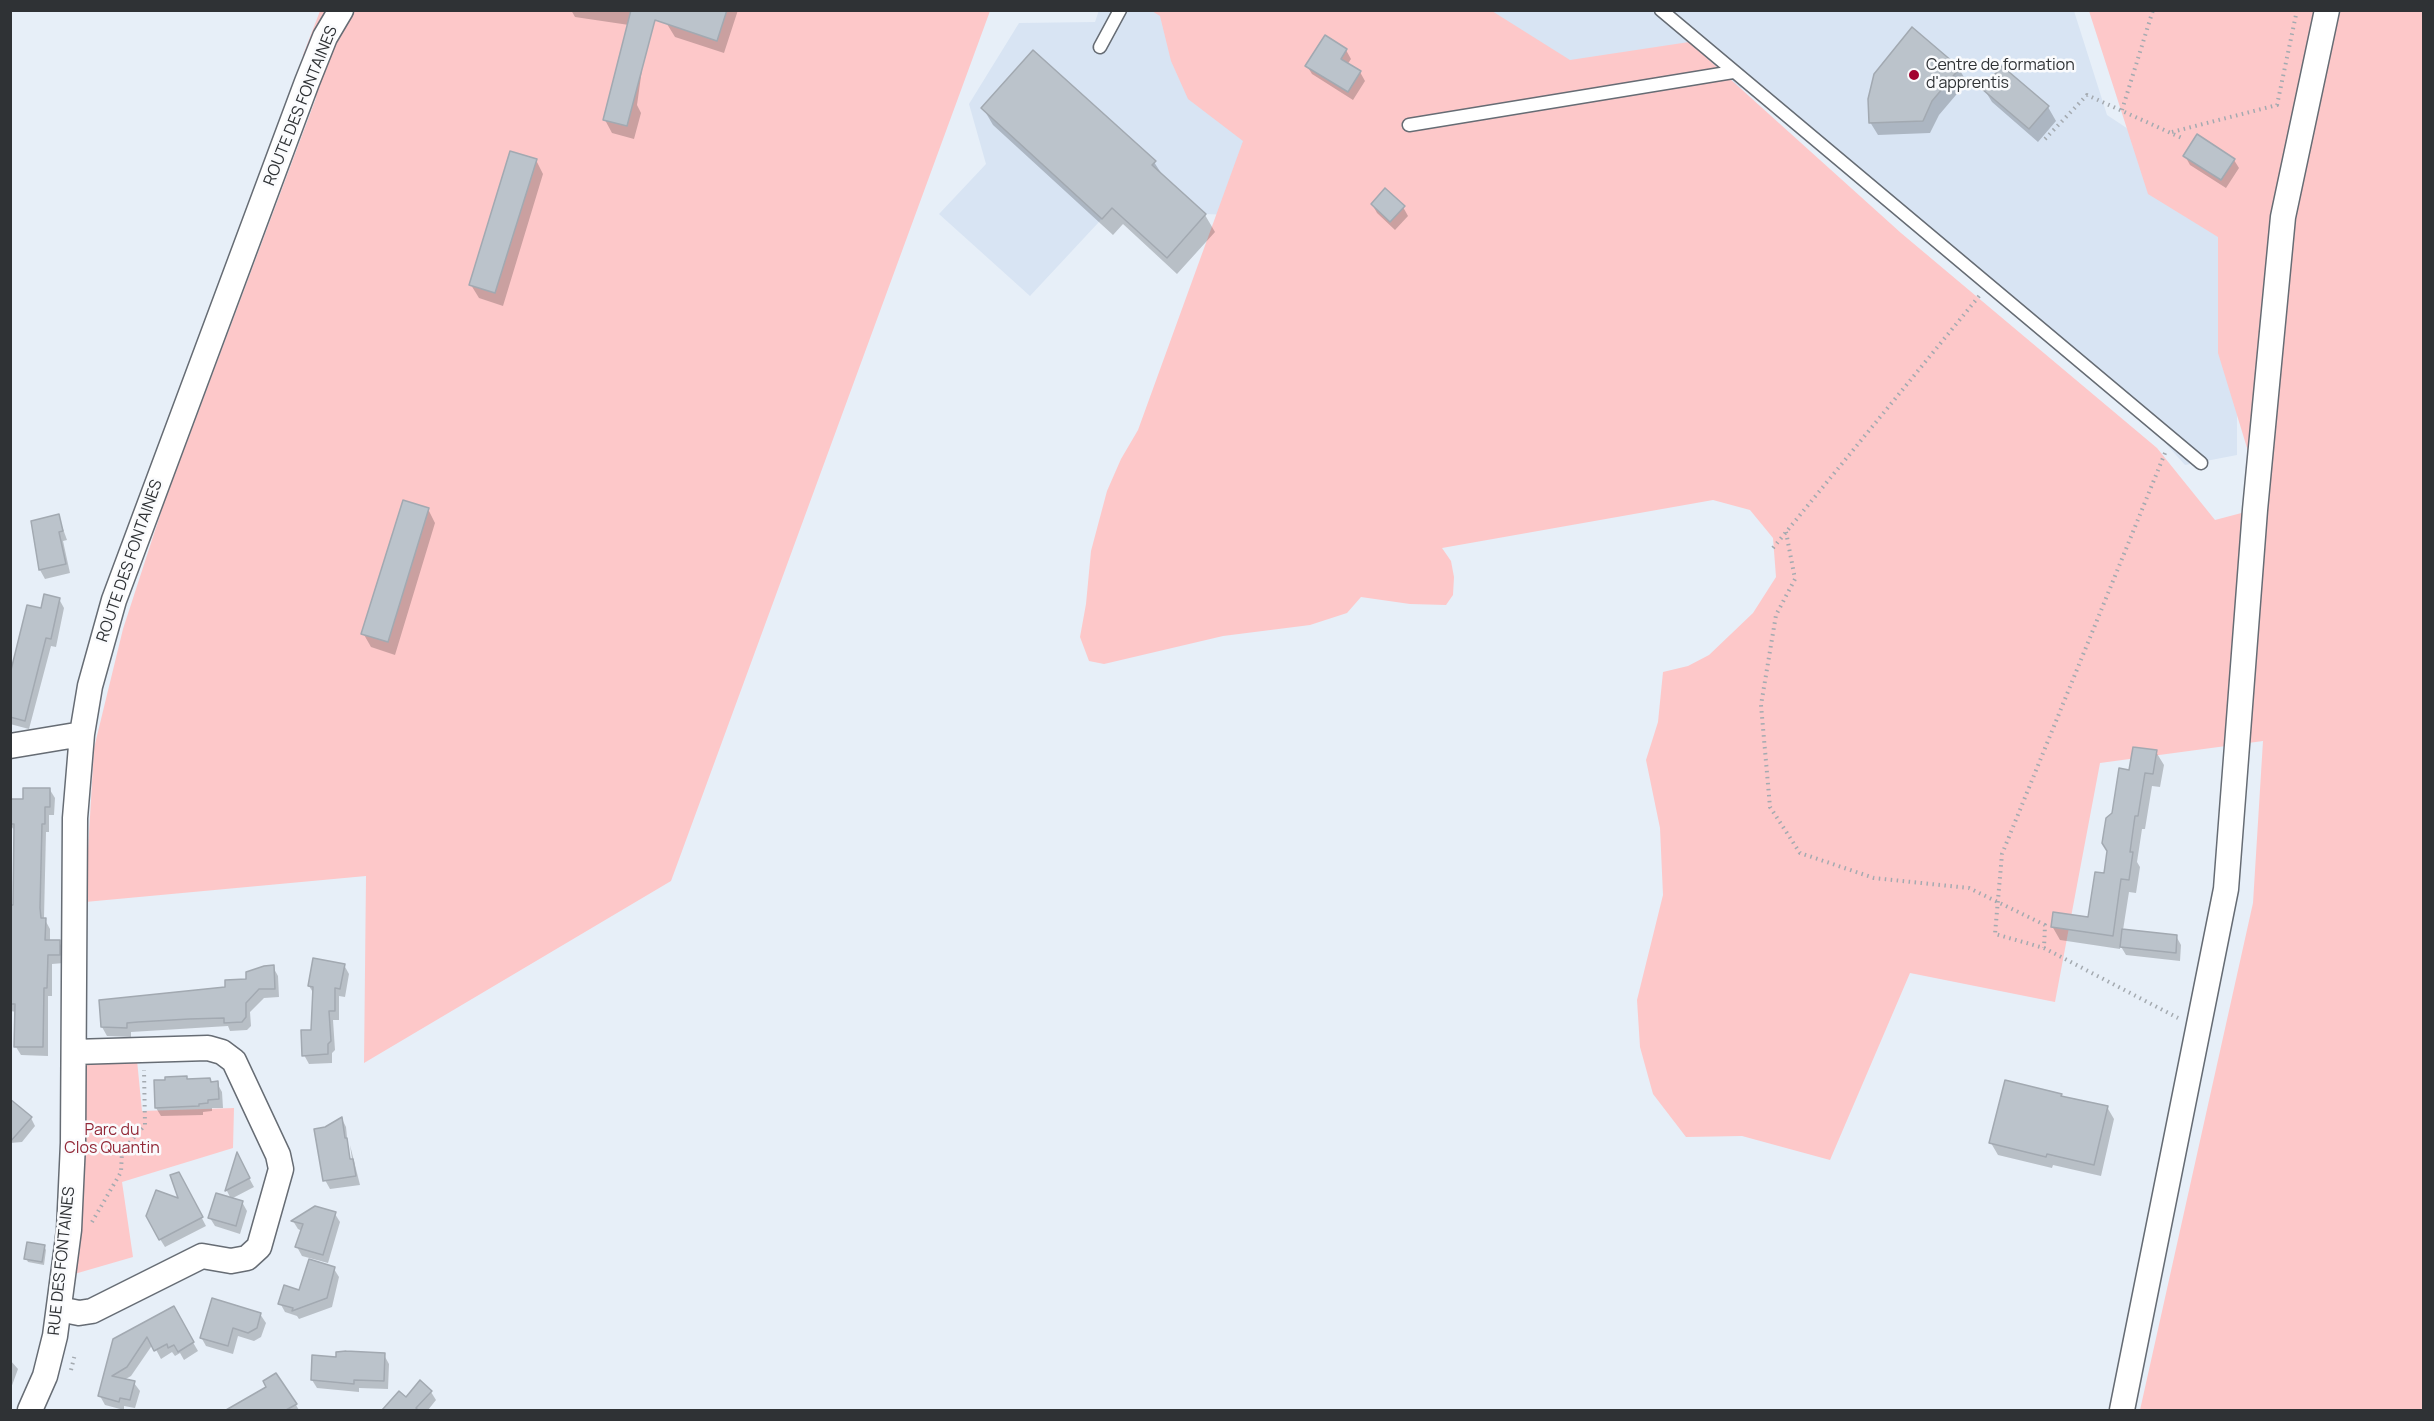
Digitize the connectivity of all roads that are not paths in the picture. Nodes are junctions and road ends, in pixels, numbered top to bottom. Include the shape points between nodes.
1 (341, 10) edge
2 (1120, 10) edge
3 (1661, 10) edge
4 (2327, 10) edge
5 (1100, 47) dead end
6 (1733, 72) junction
7 (1409, 125) dead end
8 (2201, 463) dead end
9 (82, 734) junction
10 (10, 746) edge
11 (74, 1052) junction
12 (73, 1143) joint
13 (59, 1310) junction
14 (30, 1410) edge
15 (2122, 1410) edge

1 - 9 street, ROUTE DES FONTAINES via 307,82 114,600 90,686
2 - 5 lane
3 - 6 lane
4 - 15 street via 2283,217 2255,510 2226,889
6 - 7 lane
6 - 8 lane
9 - 10 street
9 - 11 street, ROUTE DES FONTAINES via 75,818
11 - 12 street, ROUTE DES FONTAINES
11 - 13 street via 208,1048 222,1052 234,1061 281,1169 259,1247 247,1258 231,1261 202,1256 92,1311
12 - 13 street, RUE DES FONTAINES via 69,1230
13 - 14 street, RUE DES FONTAINES via 45,1376

